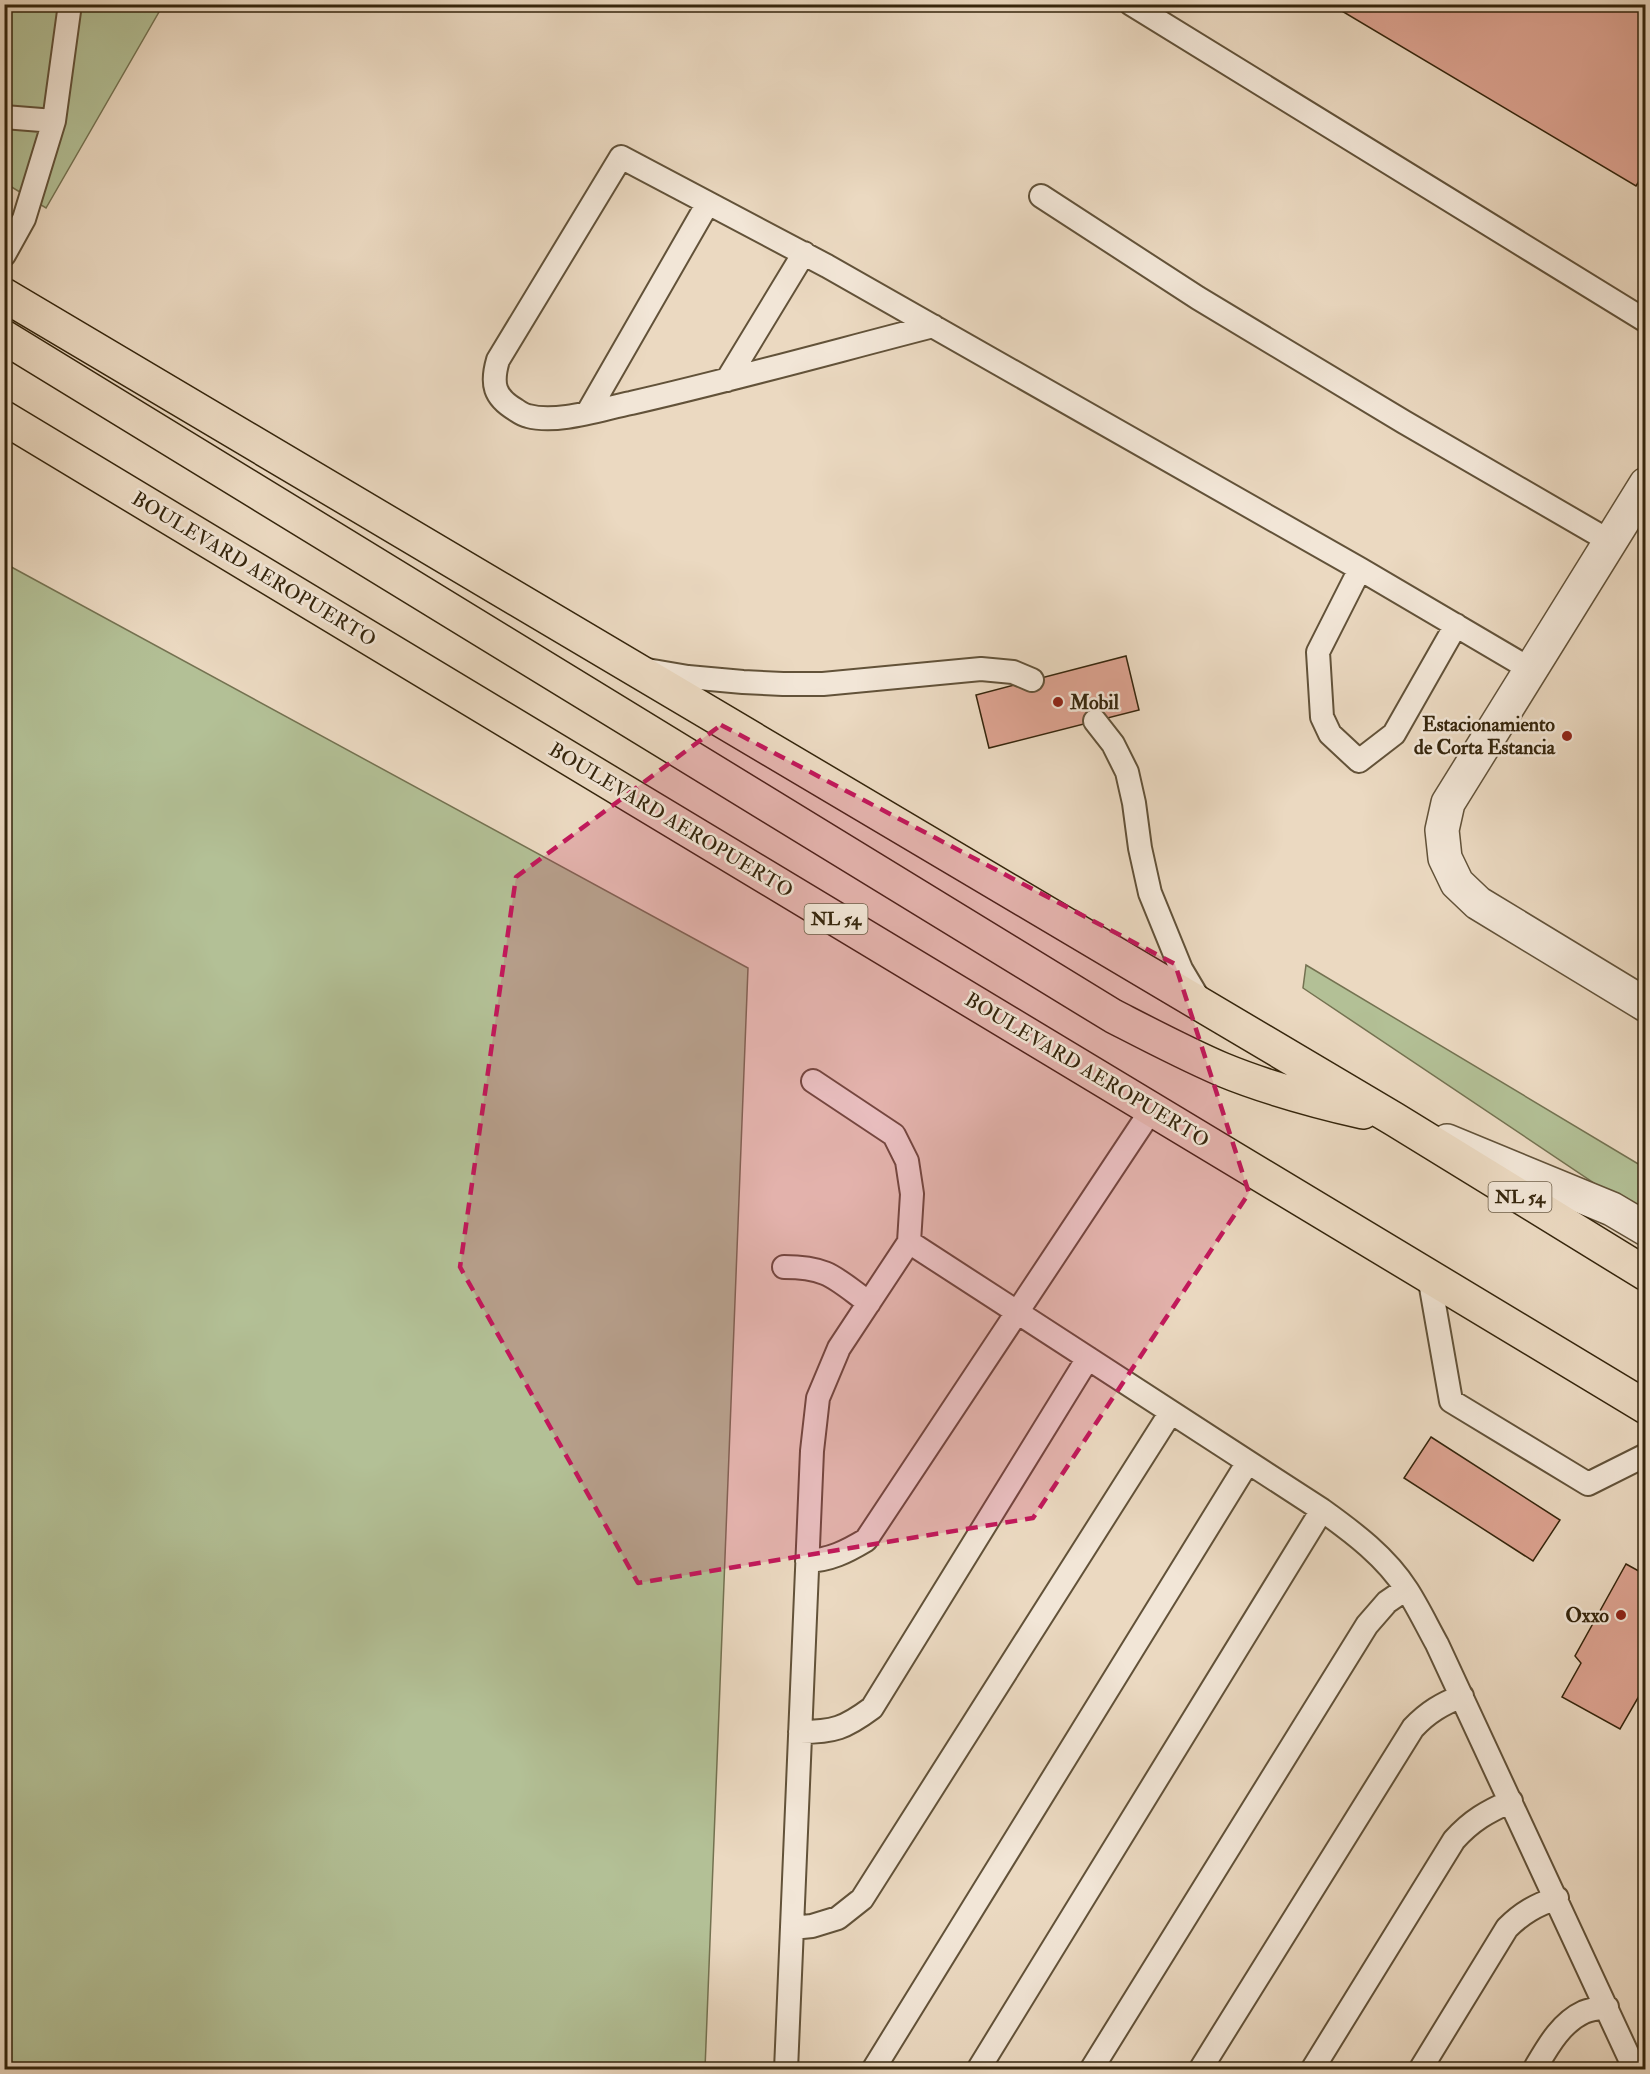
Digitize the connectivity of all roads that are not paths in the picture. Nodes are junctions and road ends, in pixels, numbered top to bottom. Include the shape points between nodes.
1 (70, 4) edge
2 (1131, 4) edge
3 (4, 117) edge
4 (54, 121) junction
5 (1041, 196) dead end
6 (708, 203) junction
7 (804, 253) junction
8 (4, 255) edge
9 (4, 295) edge
10 (1646, 321) edge
11 (933, 326) junction
12 (4, 337) edge
13 (727, 380) junction
14 (588, 412) junction
15 (12, 426) edge
16 (1646, 484) edge
17 (1611, 542) junction
18 (1360, 569) junction
19 (1456, 625) junction
20 (633, 668) junction
21 (1530, 669) junction
22 (1032, 680) dead end
23 (1095, 721) dead end
24 (1202, 1004) junction
25 (1646, 1005) edge
26 (813, 1081) dead end
27 (1152, 1109) junction
28 (1394, 1119) junction
29 (1646, 1229) edge
30 (909, 1242) junction
31 (783, 1267) dead end
32 (1646, 1274) edge
33 (1429, 1276) junction
34 (869, 1303) junction
35 (1017, 1312) junction
36 (1088, 1358) junction
37 (1646, 1407) edge
38 (1171, 1412) junction
39 (1646, 1455) edge
40 (1248, 1462) junction
41 (1322, 1510) junction
42 (807, 1561) junction
43 (1406, 1589) junction
44 (1462, 1696) junction
45 (800, 1732) junction
46 (1511, 1800) junction
47 (1557, 1898) junction
48 (792, 1928) junction
49 (1607, 2007) junction
50 (786, 2070) edge
51 (873, 2070) edge
52 (978, 2070) edge
53 (1091, 2070) edge
54 (1200, 2070) edge
55 (1312, 2070) edge
56 (1420, 2070) edge
57 (1534, 2070) edge
58 (1635, 2070) edge

1 - 4 lane
2 - 10 lane
3 - 4 lane
4 - 8 lane via 24,219
5 - 17 lane via 1198,298
6 - 7 lane
6 - 14 lane
6 - 14 lane via 621,157 498,360 495,389 503,402 526,416 545,418
7 - 11 lane
7 - 13 lane
9 - 20 highway, NL 54
11 - 13 lane
11 - 18 lane
12 - 28 highway via 1113,1016 1222,1069 1336,1106
13 - 14 lane
15 - 27 highway, BOULEVARD AEROPUERTO / NL 54
16 - 17 street
17 - 21 street
18 - 19 lane
18 - 19 lane via 1318,652 1322,717 1330,734 1359,761 1394,734
19 - 21 lane
20 - 22 lane via 688,677 773,683 823,684 981,669 1013,672
20 - 24 highway, NL 54
21 - 25 street via 1448,802 1442,830 1445,858 1457,883 1478,903
23 - 24 lane via 1113,744 1127,772 1150,892 1181,969
24 - 28 highway, NL 54
26 - 30 lane via 894,1135 907,1161 912,1194
27 - 33 highway, BOULEVARD AEROPUERTO / NL 54
27 - 35 lane
28 - 29 street via 1612,1209
28 - 32 highway, NL 54
30 - 34 lane
30 - 35 lane
31 - 34 lane via 819,1269
33 - 37 highway, BOULEVARD AEROPUERTO / NL 54
33 - 39 lane via 1451,1401 1588,1484
34 - 42 lane via 839,1348 818,1398
35 - 36 lane
35 - 42 lane via 866,1540 842,1554
36 - 38 lane
36 - 45 lane via 872,1708 851,1723 824,1732
38 - 40 lane
38 - 48 lane via 862,1899 838,1918
40 - 41 lane
40 - 51 lane
41 - 43 lane via 1358,1535
41 - 52 lane
42 - 45 lane
43 - 44 lane
43 - 53 lane via 1387,1602 1367,1625
44 - 46 lane
44 - 54 lane via 1425,1715 1413,1728
45 - 48 lane
46 - 47 lane
46 - 55 lane via 1485,1812 1454,1840
47 - 49 lane
47 - 56 lane via 1522,1914 1507,1929
48 - 50 lane
49 - 57 lane via 1585,2012 1567,2024
49 - 58 lane

